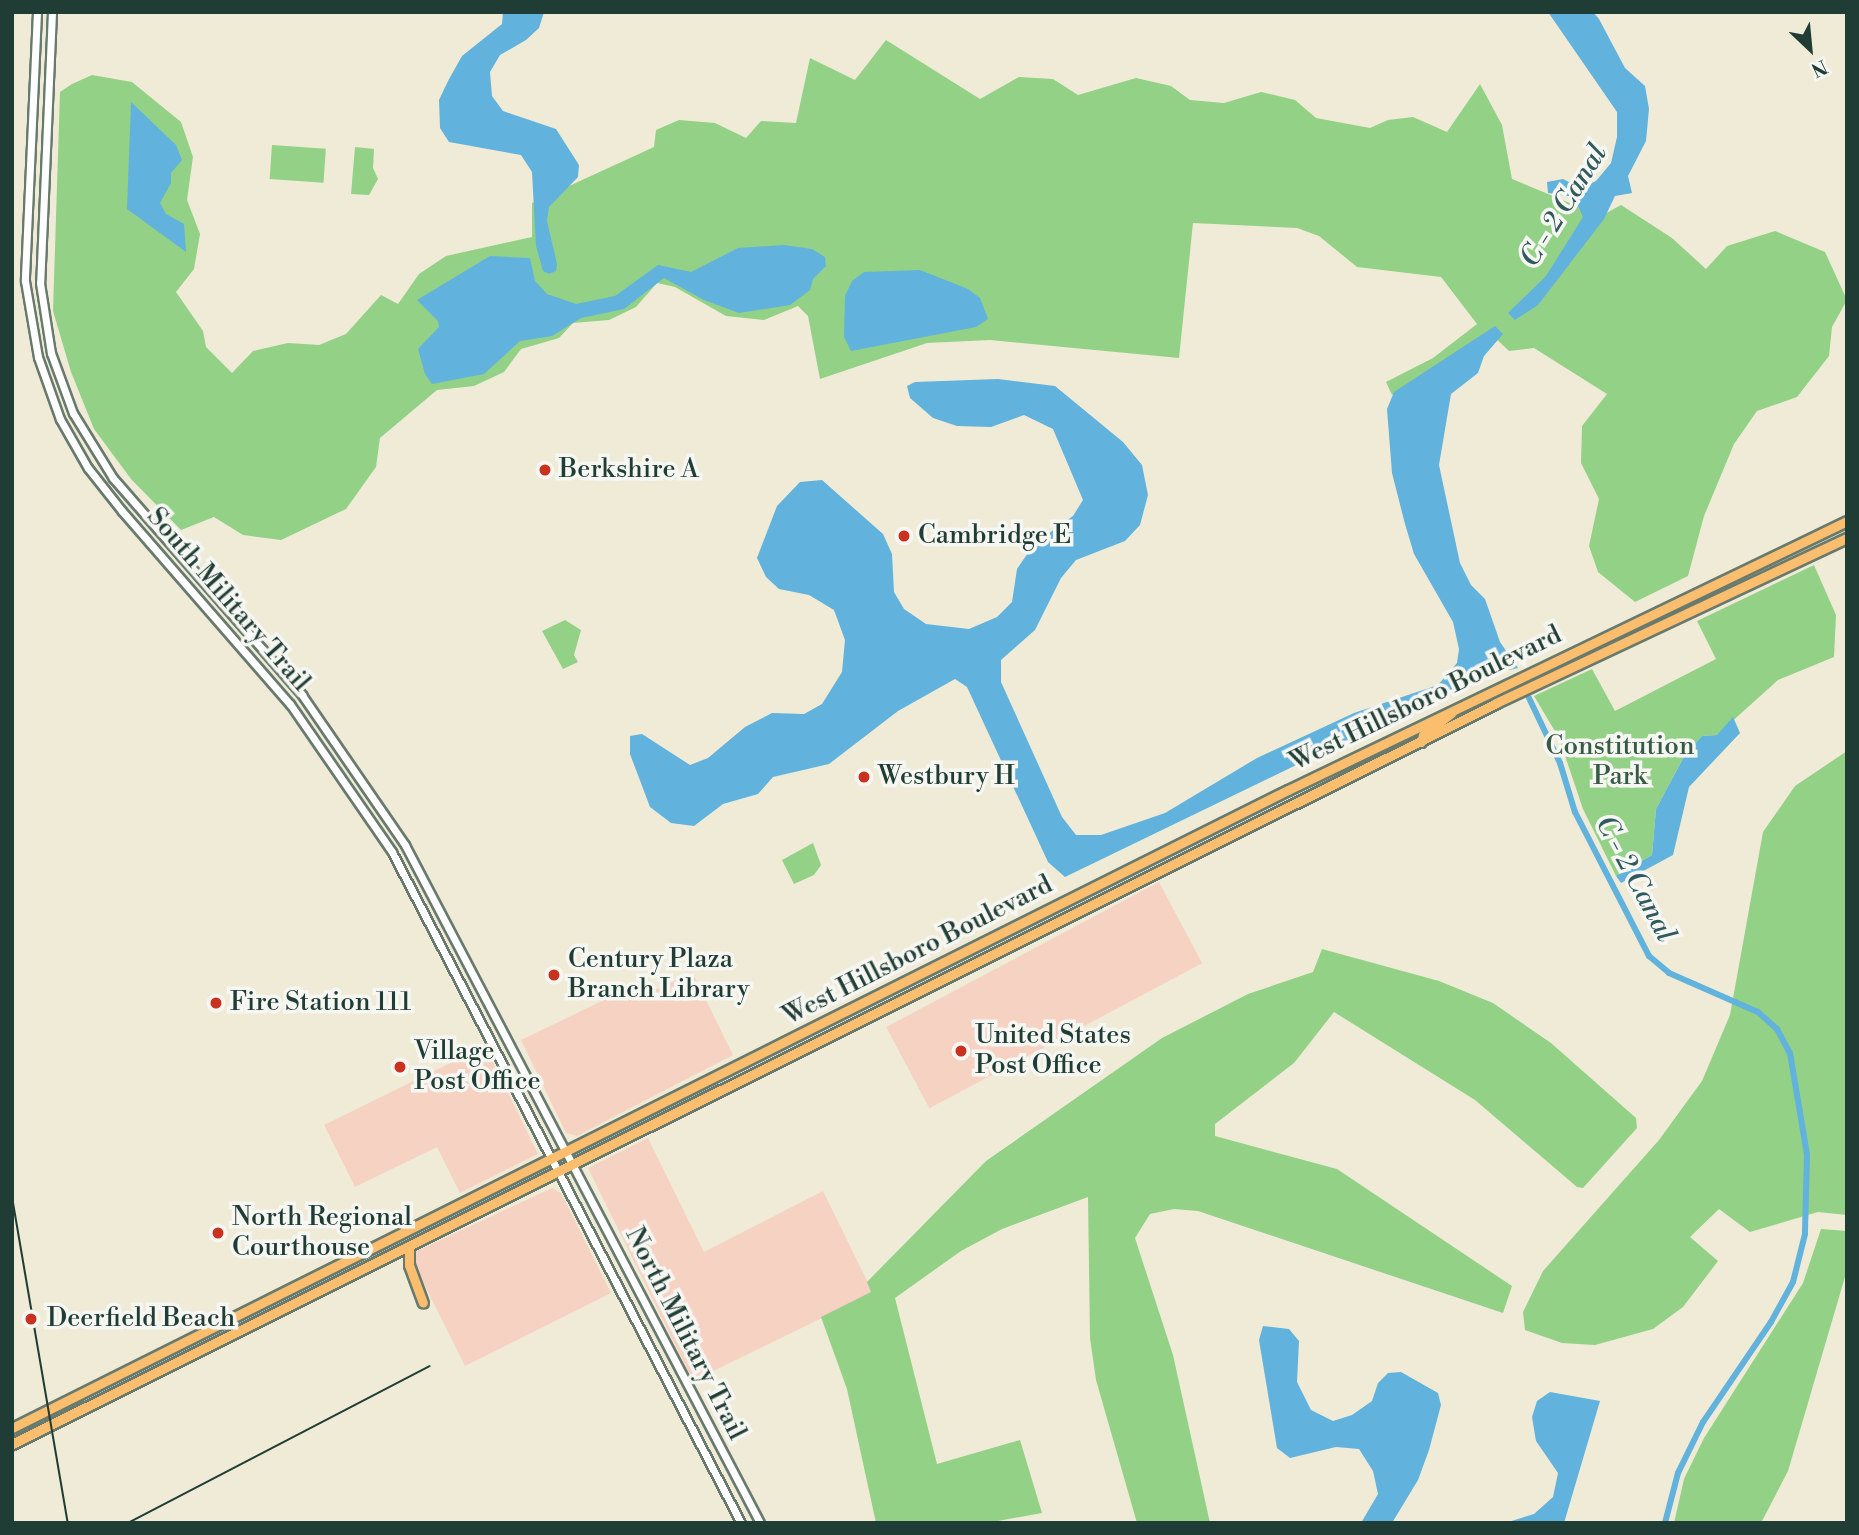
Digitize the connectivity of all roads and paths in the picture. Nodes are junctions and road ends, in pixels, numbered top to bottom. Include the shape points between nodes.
1 (37, 12) edge
2 (52, 12) edge
3 (1847, 520) edge
4 (1847, 538) edge
5 (1451, 711) junction
6 (1422, 742) junction
7 (972, 947) junction
8 (950, 959) junction
9 (960, 971) junction
10 (944, 979) junction
11 (566, 1151) junction
12 (552, 1158) junction
13 (573, 1165) junction
14 (559, 1172) junction
15 (409, 1246) junction
16 (423, 1303) dead end
17 (251, 1310) junction
18 (238, 1331) junction
19 (137, 1367) junction
20 (120, 1390) junction
21 (12, 1428) edge
22 (12, 1444) edge
23 (741, 1523) edge
24 (760, 1523) edge

1 - 12 street, South Military Trail via 26,282 38,357 60,419 102,485 258,663 356,794 427,913
2 - 11 street, South Military Trail via 40,282 51,353 73,413 113,478 271,655 368,786 442,909
3 - 5 main road, West Hillsboro Boulevard
4 - 6 main road, West Hillsboro Boulevard
5 - 6 main road via 1448,719 1423,735
5 - 7 main road, West Hillsboro Boulevard
6 - 9 main road, West Hillsboro Boulevard
7 - 8 main road, West Hillsboro Boulevard
7 - 9 main road
8 - 10 main road
8 - 11 main road, West Hillsboro Boulevard
9 - 10 main road, West Hillsboro Boulevard
10 - 13 main road, West Hillsboro Boulevard
11 - 12 main road, West Hillsboro Boulevard
11 - 13 street, South Military Trail
12 - 14 street, South Military Trail
12 - 17 main road, West Hillsboro Boulevard
13 - 14 main road, West Hillsboro Boulevard
13 - 24 street, North Military Trail
14 - 15 main road, West Hillsboro Boulevard
14 - 23 street, North Military Trail
15 - 16 main road via 409,1265
15 - 18 main road, West Hillsboro Boulevard
17 - 18 main road
17 - 19 main road, West Hillsboro Boulevard
18 - 20 main road, West Hillsboro Boulevard
19 - 20 main road via 124,1378
19 - 21 main road, West Hillsboro Boulevard
20 - 22 main road, West Hillsboro Boulevard

